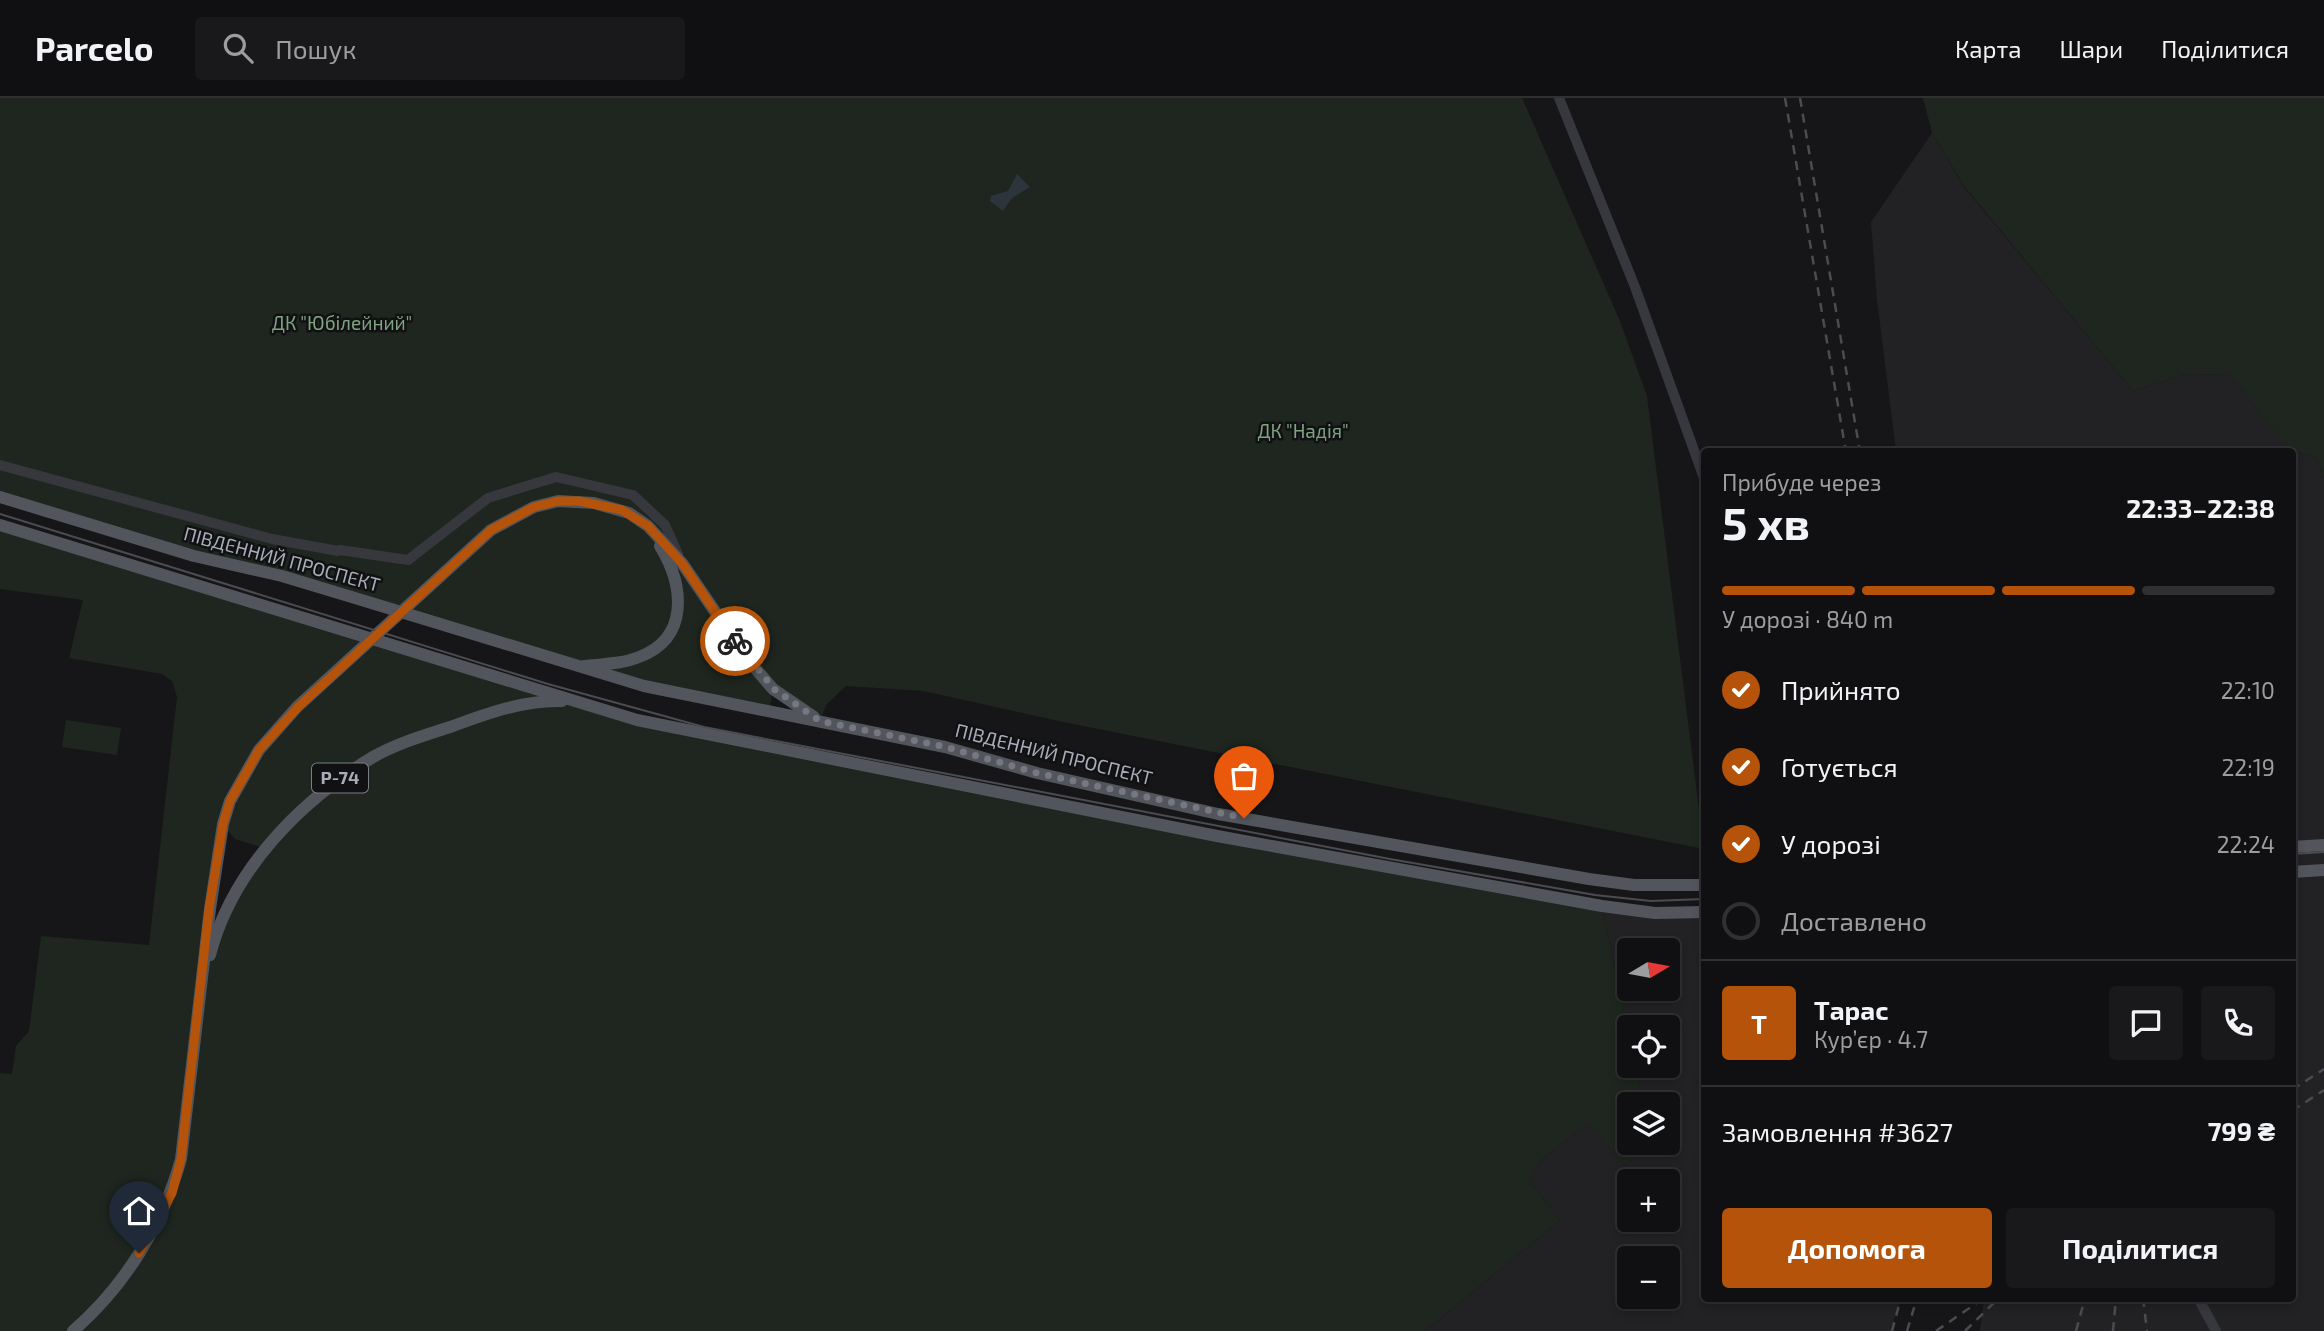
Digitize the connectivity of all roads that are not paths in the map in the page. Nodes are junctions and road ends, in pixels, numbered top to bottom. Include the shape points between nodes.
1 (1559, 98) edge
2 (0, 465) edge
3 (1701, 470) edge
4 (0, 497) edge
5 (638, 519) junction
6 (0, 525) edge
7 (682, 563) junction
8 (576, 667) junction
9 (576, 702) junction
10 (820, 721) junction
11 (2324, 845) edge
12 (2296, 847) edge
13 (2324, 870) edge
14 (2296, 872) edge
15 (1701, 886) edge
16 (1701, 912) edge
17 (203, 982) junction
18 (2200, 1302) edge
19 (73, 1331) edge
20 (2216, 1331) edge

1 - 3 street via 1635,286
2 - 7 street via 272,539 408,560 488,498 556,477 633,495 665,525
4 - 8 main road, ПІВДЕННИЙ ПРОСПЕКТ via 194,556 343,594
5 - 7 main road, Р-74
5 - 8 main road via 659,545 678,582 680,602 673,628 642,656
5 - 17 main road, Р-74 via 622,510 579,501 534,507 491,530 274,731 230,801 223,824
6 - 9 main road
7 - 10 main road, Р-74 via 748,660 774,689
8 - 10 main road, ПІВДЕННИЙ ПРОСПЕКТ via 644,686
9 - 16 main road, Р-74 via 638,720 1217,836 1602,906 1655,913
9 - 17 main road, Р-74 via 528,703 474,718 373,757 324,788 285,827 243,883 215,939
10 - 15 main road, ПІВДЕННИЙ ПРОСПЕКТ / Р-74 via 1217,814 1634,886
11 - 12 main road
13 - 14 main road
17 - 19 main road, Р-74 via 181,1159 172,1193 125,1274
18 - 20 street

